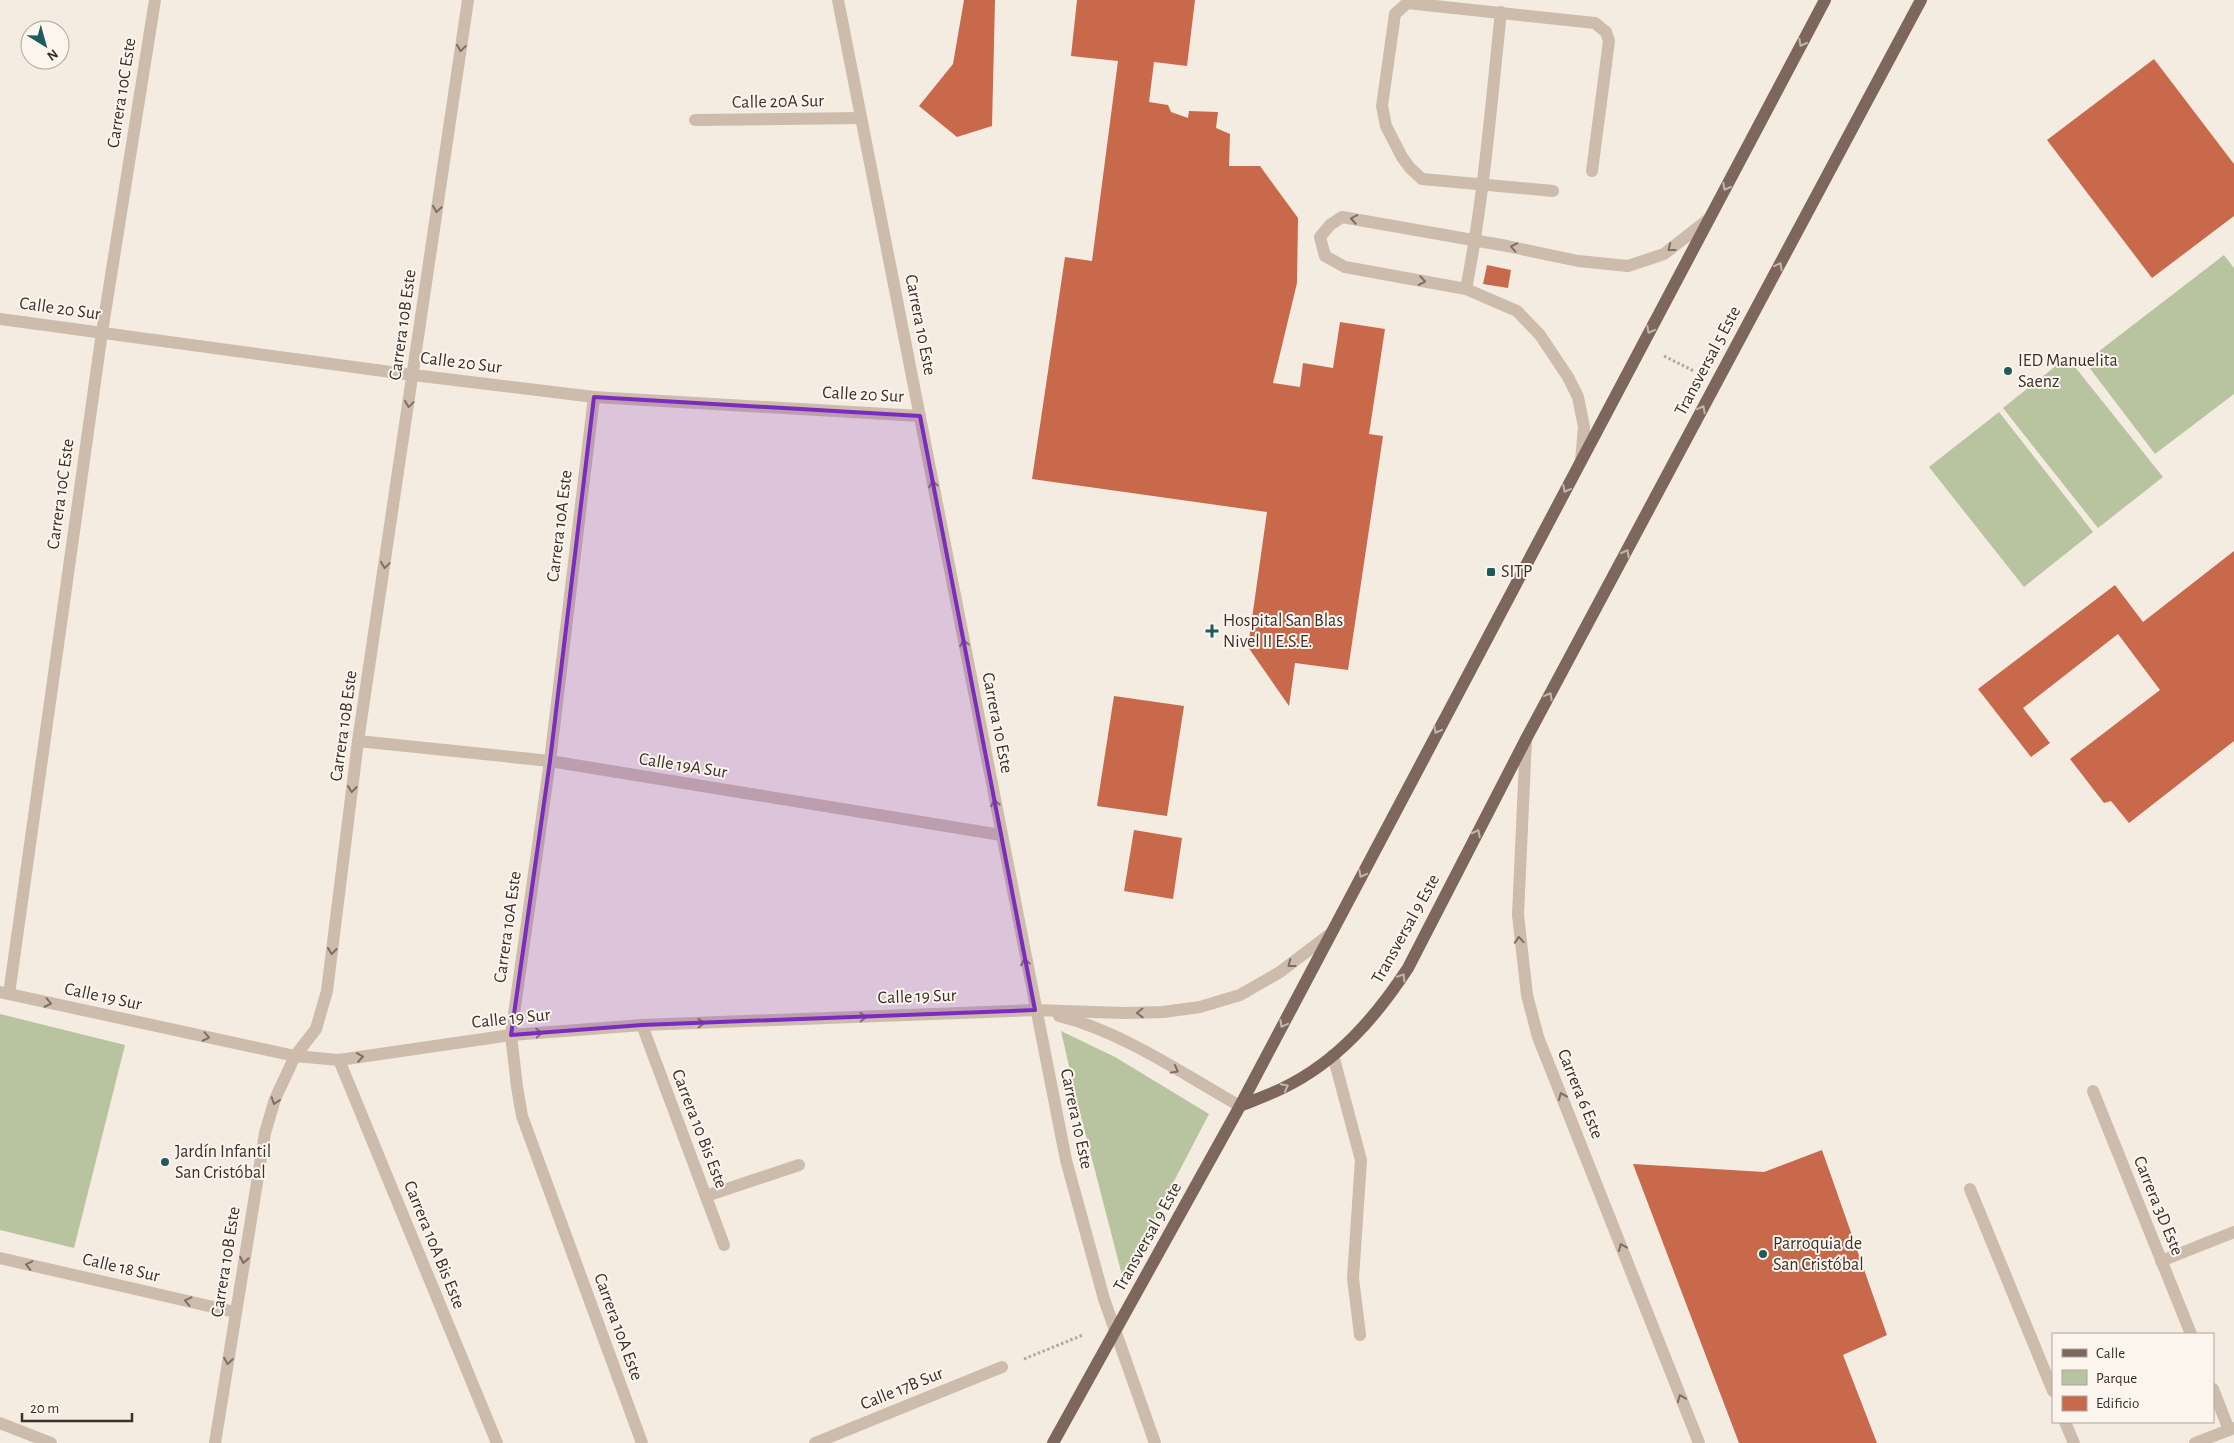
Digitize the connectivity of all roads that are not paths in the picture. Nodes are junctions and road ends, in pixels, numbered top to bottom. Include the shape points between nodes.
1 (155, 0) edge
2 (468, 0) edge
3 (838, 0) edge
4 (1825, 0) edge
5 (1921, 0) edge
6 (1501, 12) junction
7 (861, 118) junction
8 (695, 120) dead end
9 (1592, 171) dead end
10 (1483, 185) junction
11 (1553, 191) dead end
12 (1710, 218) junction
13 (1476, 240) junction
14 (1466, 289) junction
15 (0, 318) edge
16 (102, 332) junction
17 (413, 375) junction
18 (594, 397) junction
19 (920, 416) junction
20 (1581, 461) junction
21 (1526, 739) junction
22 (358, 741) junction
23 (550, 761) junction
24 (1001, 835) junction
25 (1330, 934) junction
26 (5, 993) edge
27 (1034, 1010) junction
28 (642, 1025) junction
29 (511, 1035) junction
30 (1333, 1055) junction
31 (294, 1056) junction
32 (339, 1060) junction
33 (2093, 1091) dead end
34 (1240, 1106) junction
35 (799, 1166) dead end
36 (1970, 1189) dead end
37 (706, 1196) junction
38 (2234, 1232) edge
39 (724, 1245) dead end
40 (0, 1258) edge
41 (2161, 1261) junction
42 (235, 1312) junction
43 (1116, 1333) junction
44 (2191, 1333) edge
45 (1360, 1335) dead end
46 (1002, 1367) road end
47 (2052, 1389) edge
48 (2214, 1390) edge
49 (0, 1423) edge
50 (2066, 1423) edge
51 (2232, 1429) edge
52 (51, 1443) edge
53 (215, 1443) edge
54 (497, 1443) edge
55 (642, 1443) edge
56 (815, 1443) edge
57 (1053, 1443) edge
58 (1155, 1443) edge
59 (1699, 1443) edge
60 (2074, 1443) edge
61 (2195, 1443) edge

1 - 16 street, Carrera 10C Este
2 -> 17 street, Carrera 10B Este
3 - 7 street, Carrera 10 Este
4 -> 12 main road
21 -> 5 main road, Transversal 5 Este
6 - 9 street via 1595,23 1606,32 1609,42
6 - 10 street
6 - 10 street via 1407,3 1395,14 1382,106 1386,126 1402,158 1422,179
7 - 8 street, Calle 20A Sur
7 - 19 street, Carrera 10 Este
10 - 11 street
10 - 13 street
12 -> 13 street via 1664,254 1628,266 1578,261
12 -> 20 main road
13 - 14 street
13 -> 14 street via 1342,217 1320,238 1326,256 1345,267
14 - 20 street via 1517,311 1540,335 1578,398 1584,427
15 - 16 street, Calle 20 Sur
16 - 17 street, Calle 20 Sur
16 - 26 street, Carrera 10C Este
17 - 18 street, Calle 20 Sur
17 -> 22 street, Carrera 10B Este
18 - 19 street, Calle 20 Sur
18 - 23 street, Carrera 10A Este
24 -> 19 street, Carrera 10 Este
20 -> 25 main road, Transversal 9 Este
30 -> 21 main road, Transversal 9 Este via 1365,1026 1408,968
59 -> 21 street, Carrera 6 Este via 1538,1037 1527,995 1518,915
22 - 23 street, Calle 19A Sur
22 -> 31 street, Carrera 10B Este via 327,991 316,1029
23 - 24 street, Calle 19A Sur
23 - 29 street, Carrera 10A Este
27 -> 24 street, Carrera 10 Este
25 -> 27 street, Calle 19 Sur via 1280,972 1240,994 1200,1007 1124,1014
25 -> 34 main road, Transversal 9 Este
26 -> 31 street, Calle 19 Sur
28 -> 27 street, Calle 19 Sur
27 -> 34 street, Calle 19 Sur via 1089,1025 1114,1036
27 - 43 street, Carrera 10 Este via 1066,1160
29 -> 28 street, Calle 19 Sur
28 - 37 street, Carrera 10 Bis Este
32 -> 29 street, Calle 19 Sur
29 - 55 street, Carrera 10A Este via 522,1116
34 -> 30 main road, Transversal 9 Este via 1283,1088
30 - 45 street via 1361,1160 1353,1278
31 - 32 street, Calle 19 Sur
31 -> 42 street, Carrera 10B Este via 265,1132
32 - 54 street, Carrera 10A Bis Este
33 - 41 street, Carrera 3D Este
34 - 43 main road, Transversal 9 Este
35 - 37 street
36 - 47 street
37 - 39 street, Carrera 10 Bis Este
38 - 41 street
42 -> 40 street, Calle 18 Sur
41 - 44 street, Carrera 3D Este
42 -> 53 street, Carrera 10B Este
43 - 57 main road, Transversal 9 Este
43 - 58 street, Carrera 10 Este
46 - 56 street, Calle 17B Sur
48 - 51 street
49 - 52 street
50 - 60 street
51 - 61 street

